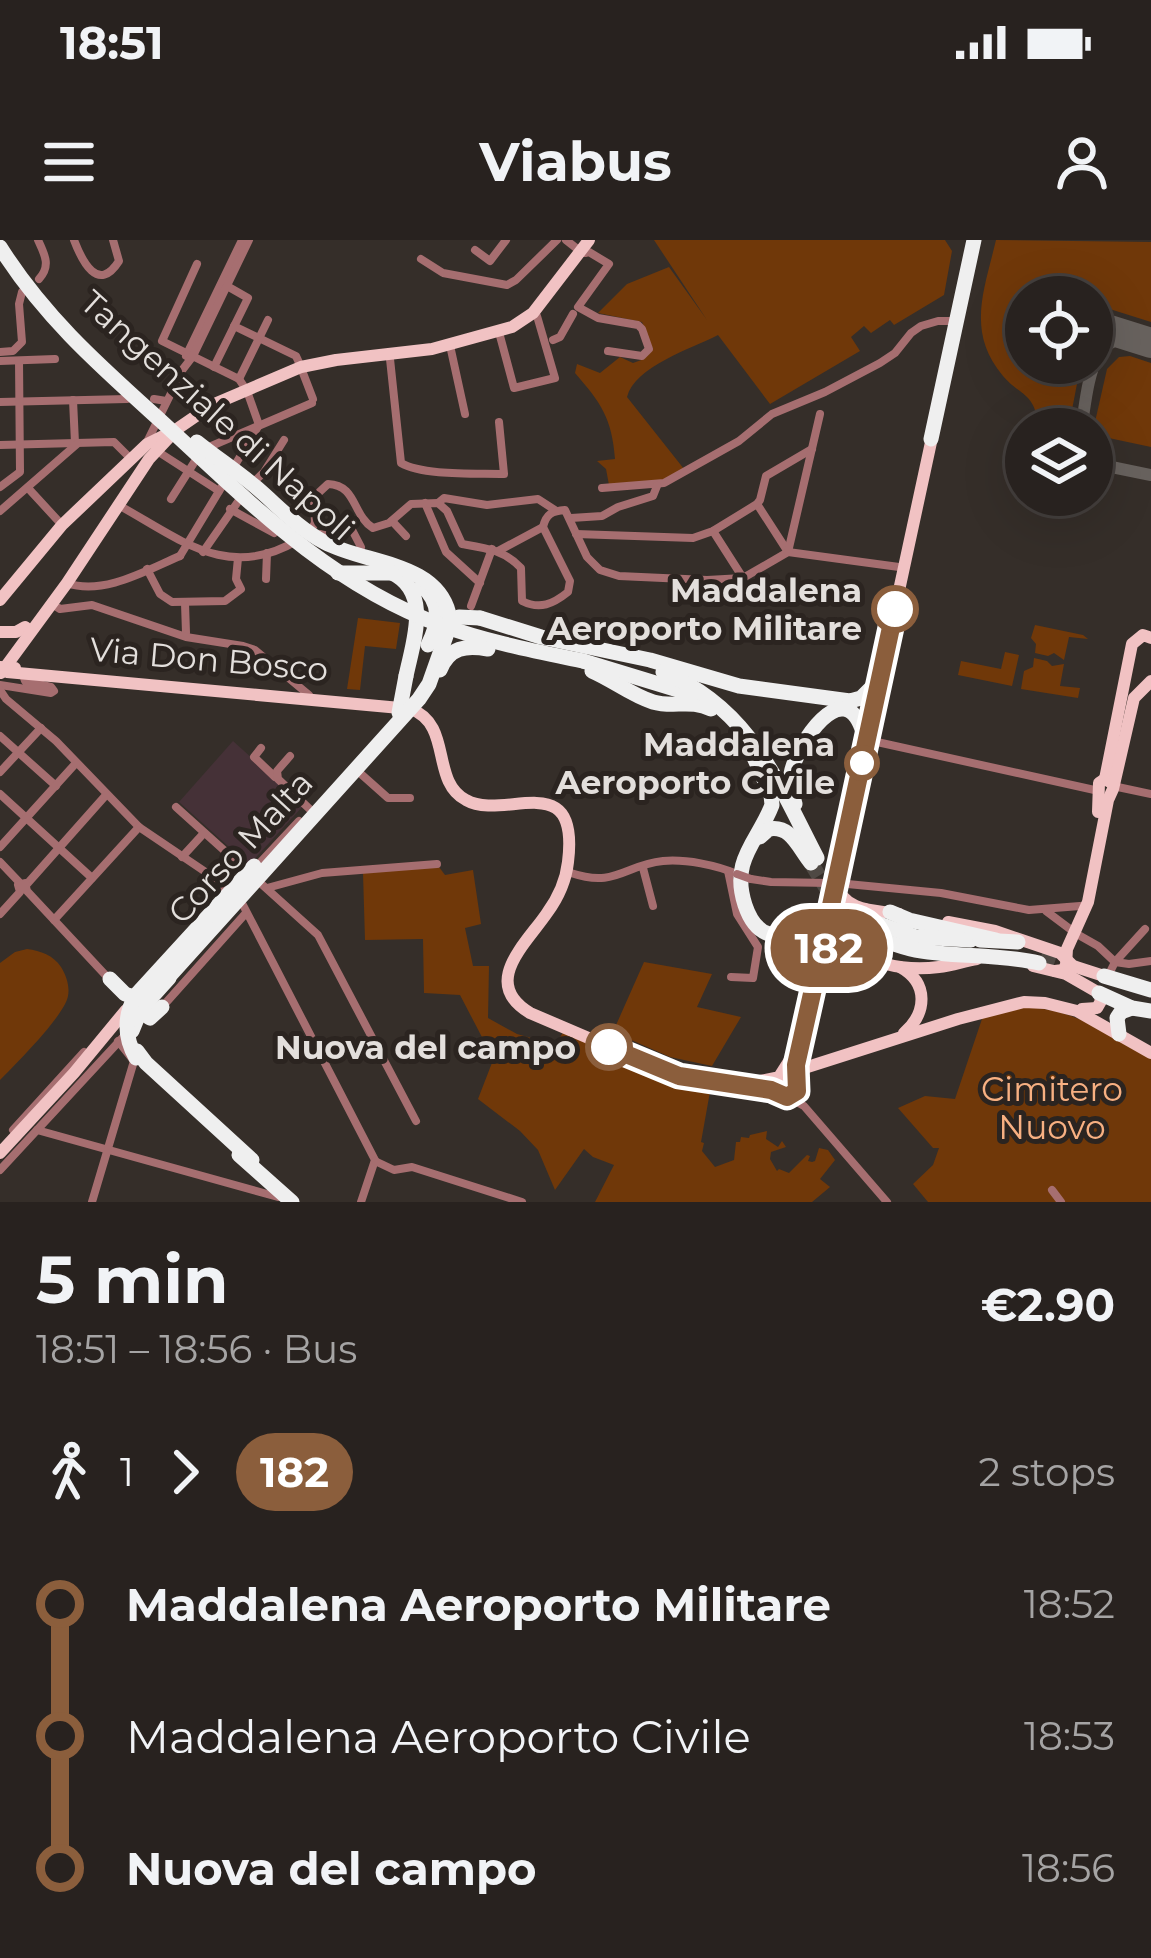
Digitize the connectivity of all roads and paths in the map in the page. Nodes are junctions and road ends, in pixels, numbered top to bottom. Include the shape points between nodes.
1 (38, 240) edge
2 (74, 240) edge
3 (113, 240) edge
4 (246, 240) edge
5 (506, 240) edge
6 (562, 240) edge
7 (975, 240) edge
8 (2, 243) edge
9 (587, 246) edge
10 (475, 250) dead end
11 (421, 259) dead end
12 (197, 263) dead end
13 (39, 279) dead end
14 (227, 286) junction
15 (22, 292) dead end
16 (575, 311) junction
17 (535, 314) junction
18 (268, 320) dead end
19 (952, 321) junction
20 (234, 326) junction
21 (500, 336) junction
22 (260, 338) junction
23 (553, 340) dead end
24 (450, 347) junction
25 (608, 351) dead end
26 (190, 355) junction
27 (0, 356) edge
28 (390, 357) junction
29 (55, 359) dead end
30 (19, 361) junction
31 (214, 367) junction
32 (302, 370) junction
33 (243, 385) junction
34 (127, 399) dead end
35 (154, 399) dead end
36 (73, 400) junction
37 (21, 401) junction
38 (166, 401) junction
39 (0, 402) edge
40 (466, 414) dead end
41 (820, 414) dead end
42 (500, 422) dead end
43 (183, 425) junction
44 (259, 425) junction
45 (284, 440) dead end
46 (931, 440) joint
47 (76, 443) junction
48 (0, 445) edge
49 (20, 445) junction
50 (151, 445) junction
51 (201, 448) junction
52 (812, 448) junction
53 (132, 460) junction
54 (188, 471) junction
55 (657, 486) junction
56 (0, 488) edge
57 (28, 488) junction
58 (602, 488) dead end
59 (219, 490) junction
60 (171, 499) dead end
61 (425, 503) junction
62 (438, 503) junction
63 (757, 504) junction
64 (120, 506) junction
65 (230, 509) junction
66 (555, 510) junction
67 (0, 512) edge
68 (571, 518) junction
69 (392, 521) junction
70 (62, 525) junction
71 (543, 527) junction
72 (312, 531) junction
73 (713, 531) junction
74 (576, 534) junction
75 (406, 536) dead end
76 (187, 543) junction
77 (289, 545) junction
78 (361, 547) dead end
79 (494, 550) junction
80 (201, 552) junction
81 (788, 552) junction
82 (267, 553) junction
83 (180, 556) junction
84 (238, 558) junction
85 (147, 569) junction
86 (897, 569) junction
87 (392, 573) junction
88 (743, 578) junction
89 (266, 579) dead end
90 (68, 583) junction
91 (479, 583) junction
92 (0, 601) edge
93 (185, 603) junction
94 (52, 604) junction
95 (471, 606) dead end
96 (446, 626) junction
97 (889, 627) junction
98 (186, 633) dead end
99 (18, 634) edge
100 (1151, 638) edge
101 (428, 645) junction
102 (586, 658) junction
103 (677, 668) junction
104 (7, 673) edge
105 (1151, 681) edge
106 (873, 686) junction
107 (262, 693) junction
108 (309, 695) junction
109 (406, 707) junction
110 (711, 709) junction
111 (41, 728) junction
112 (0, 736) edge
113 (865, 736) junction
114 (261, 748) dead end
115 (18, 752) junction
116 (752, 753) junction
117 (290, 756) dead end
118 (76, 764) junction
119 (354, 771) junction
120 (0, 772) edge
121 (773, 773) junction
122 (278, 779) junction
123 (56, 786) junction
124 (1107, 786) junction
125 (0, 794) edge
126 (1151, 794) edge
127 (106, 795) junction
128 (410, 798) dead end
129 (176, 807) dead end
130 (310, 809) junction
131 (26, 818) junction
132 (320, 818) junction
133 (139, 827) junction
134 (294, 830) junction
135 (205, 833) junction
136 (808, 841) junction
137 (0, 847) edge
138 (59, 848) junction
139 (182, 857) junction
140 (814, 861) junction
141 (0, 862) edge
142 (436, 864) dead end
143 (643, 868) junction
144 (733, 872) junction
145 (569, 873) junction
146 (92, 878) junction
147 (258, 881) junction
148 (832, 883) junction
149 (23, 888) junction
150 (236, 898) junction
151 (653, 906) dead end
152 (1080, 906) junction
153 (1045, 910) junction
154 (246, 913) junction
155 (890, 913) joint
156 (0, 914) edge
157 (857, 917) junction
158 (54, 920) junction
159 (1145, 929) dead end
160 (1076, 933) junction
161 (824, 941) junction
162 (1079, 949) dead end
163 (856, 950) junction
164 (1044, 955) junction
165 (970, 960) junction
166 (1114, 962) junction
167 (1151, 962) edge
168 (899, 967) junction
169 (817, 972) junction
170 (731, 977) dead end
171 (110, 979) joint
172 (164, 980) junction
173 (1106, 986) junction
174 (1151, 1001) edge
175 (162, 1007) joint
176 (1068, 1008) junction
177 (1132, 1008) junction
178 (131, 1022) junction
179 (1119, 1034) junction
180 (896, 1039) junction
181 (1151, 1053) edge
182 (74, 1072) junction
183 (791, 1077) junction
184 (57, 1082) junction
185 (752, 1082) junction
186 (416, 1121) dead end
187 (37, 1130) junction
188 (109, 1150) junction
189 (0, 1153) edge
190 (375, 1161) junction
191 (0, 1170) edge
192 (1052, 1190) dead end
193 (92, 1202) edge
194 (294, 1202) edge
195 (361, 1202) edge
196 (522, 1202) edge
197 (887, 1202) edge
198 (1061, 1202) edge

1 - 13 street via 47,262
2 - 3 street via 87,269 106,273 119,261
4 - 14 street
4 - 26 street
5 - 10 street via 490,261
6 - 9 street
6 - 11 street via 507,286 443,273
7 - 19 main road
7 - 46 highway
8 - 51 highway, Tangenziale di Napoli, bridge via 65,322
9 - 16 street via 609,264
9 - 17 main road
12 - 26 street via 162,341
14 - 20 street via 248,298
14 - 26 street
15 - 27 street via 22,342
16 - 23 street
16 - 25 street via 638,326 649,349 642,356
17 - 21 main road
17 - 21 street via 555,378 514,388
17 - 24 main road
18 - 22 street
19 - 55 street via 922,326 880,363 772,414
19 - 86 main road
20 - 22 street
20 - 31 street
21 - 24 main road
22 - 32 street via 297,357
22 - 33 street
24 - 28 main road
24 - 40 street
26 - 31 street
26 - 38 street
27 - 30 street
28 - 32 main road
28 - 42 street via 401,463 504,474
29 - 30 street
30 - 37 street
31 - 33 street
32 - 33 main road
32 - 44 street via 313,401
33 - 43 main road
33 - 44 street
34 - 36 street
35 - 38 street
36 - 37 street
36 - 47 street
37 - 39 street
37 - 49 street
38 - 50 street
41 - 52 street
43 - 50 main road
43 - 51 street
44 - 51 street
44 - 59 street
45 - 65 street
46 - 86 main road
47 - 49 street
47 - 53 street via 114,442
47 - 57 street
48 - 49 street
49 - 56 street via 20,472
50 - 53 main road
50 - 54 street
50 - 64 main road
51 - 54 street
51 - 87 highway, bridge via 240,504 307,562 339,573
51 - 96 highway, bridge via 313,536 428,582 444,598
51 - 102 highway, Tangenziale di Napoli, bridge via 294,531 381,590 459,623
51 - 102 highway, Tangenziale di Napoli, bridge via 278,529 352,583 494,642
52 - 63 street via 766,476
52 - 81 street
53 - 70 main road
54 - 59 street
54 - 60 street
55 - 58 street
55 - 68 street via 653,496 602,516
57 - 67 street
57 - 70 street
59 - 76 street
61 - 62 street
61 - 69 street
61 - 91 street via 446,552
62 - 66 street via 538,499
62 - 79 street via 462,544
63 - 73 street
63 - 81 street
64 - 76 street
64 - 90 main road
65 - 77 street
65 - 80 street
66 - 68 street
66 - 71 street
68 - 74 street
69 - 72 street via 369,526 346,489 328,484 314,497
69 - 75 street
70 - 92 main road via 18,569
71 - 79 street
71 - 79 street via 570,581 559,600 541,607 522,602 521,568
72 - 77 street
72 - 78 street via 320,536 349,524
73 - 74 street via 693,538
73 - 88 street
74 - 88 street via 587,557 619,576
76 - 80 street
76 - 83 street
77 - 82 street
79 - 91 street
80 - 83 street
80 - 84 street
81 - 86 street
81 - 88 street
82 - 84 street
82 - 89 street
83 - 85 street
84 - 93 street via 237,594
85 - 90 street via 117,582
85 - 93 street via 160,595
86 - 97 main road
87 - 101 highway, bridge via 433,597 438,618
87 - 109 highway, bridge via 416,597
90 - 94 main road
91 - 95 street
93 - 98 street
94 - 99 main road
94 - 108 street via 92,604 186,637 255,650
96 - 101 highway
96 - 102 highway, bridge via 469,616
96 - 109 highway, bridge
96 - 119 highway, bridge via 424,692
97 - 106 main road
97 - 113 main road
99 - 104 main road
100 - 124 main road via 1132,646
101 - 109 highway
102 - 103 highway via 640,657
102 - 110 highway, Tangenziale di Napoli via 684,691
102 - 110 highway via 629,692
102 - 119 highway, bridge via 456,650 426,700
102 - 121 highway, Tangenziale di Napoli via 654,669 701,692 740,725
103 - 106 highway via 739,686 850,701
103 - 121 highway via 736,710
104 - 104 street via 51,693 54,691 51,687
104 - 107 main road, Via Don Bosco
104 - 111 street via 6,699
105 - 124 main road via 1133,702
106 - 113 main road
107 - 108 main road, Via Don Bosco
107 - 109 main road, Via Don Bosco
108 - 109 main road, Via Don Bosco
109 - 119 highway, bridge
109 - 145 main road via 437,730 454,782 467,795 543,798 566,812 575,832
110 - 116 highway, Tangenziale di Napoli
111 - 115 street
111 - 118 street
112 - 115 street
113 - 124 street via 1083,788
113 - 136 highway via 853,713 835,709 796,758 792,792
113 - 148 main road
114 - 122 street via 254,757
115 - 120 street
115 - 123 street
116 - 140 highway, Tangenziale di Napoli
116 - 161 highway via 772,805 745,854 745,903 754,923 773,936
117 - 122 street
118 - 123 street
118 - 127 street
119 - 128 street via 388,798
119 - 130 street, Corso Malta
119 - 132 street, Corso Malta
119 - 134 highway, bridge
119 - 172 highway, bridge
121 - 136 highway, Tangenziale di Napoli
122 - 130 street
123 - 131 street
124 - 126 street
124 - 152 main road
124 - 160 main road
125 - 131 street
127 - 133 street
127 - 138 street
129 - 135 street
130 - 132 street
130 - 147 street, Corso Malta
131 - 137 street
131 - 138 street
132 - 147 street, Corso Malta
133 - 139 street
133 - 146 street
134 - 172 highway, bridge
134 - 194 highway, bridge via 135,996 126,1030 139,1062
135 - 139 street
135 - 147 street
136 - 140 highway, Tangenziale di Napoli
138 - 146 street
138 - 149 street
139 - 150 street
140 - 161 highway via 787,831 769,829 751,854 746,890 766,928
141 - 149 street
142 - 147 street
143 - 144 street via 666,861
143 - 145 street via 598,880
143 - 151 street
144 - 148 street, bridge
144 - 170 street via 737,914 758,947 753,978
145 - 183 main road via 508,970 516,1003 668,1072
145 - 185 main road via 554,913 514,969 520,1000 669,1067
146 - 158 street
147 - 150 street, Corso Malta
147 - 186 street via 318,936
148 - 153 street
148 - 157 main road
148 - 161 main road
149 - 156 street
149 - 158 street
150 - 154 street
150 - 178 street, Corso Malta
152 - 153 street
152 - 160 main road
153 - 160 street
154 - 175 street, Corso Malta
154 - 190 street
155 - 157 main road
155 - 164 highway
157 - 163 main road via 847,927
157 - 164 highway, bridge via 916,937
157 - 164 highway via 881,941 904,949
157 - 165 highway via 865,939 896,955
158 - 171 street
159 - 166 street
160 - 162 street
160 - 164 main road via 1067,949
160 - 166 street
161 - 163 main road
161 - 169 main road
161 - 183 main road
163 - 168 main road
163 - 169 main road via 835,952
164 - 165 main road
164 - 173 main road
165 - 168 main road
166 - 167 street
166 - 173 street
168 - 180 main road via 916,980 922,1005
169 - 183 main road
171 - 178 highway via 125,994
172 - 178 highway
173 - 174 highway
173 - 176 main road via 1094,1010
173 - 177 highway
174 - 177 highway
175 - 178 highway
176 - 179 main road
176 - 180 main road via 1006,1005
177 - 179 highway via 1117,1018
178 - 182 main road via 122,1017
178 - 184 street, Corso Malta
178 - 187 street, Corso Malta
178 - 188 street via 134,1060
178 - 189 main road
179 - 181 main road
180 - 183 main road
182 - 184 street
182 - 189 main road
183 - 185 main road
183 - 185 main road
183 - 197 street via 804,1106
184 - 189 street, Corso Malta
187 - 188 street
187 - 191 street, Corso Malta
188 - 193 street
188 - 194 street
190 - 195 street
190 - 196 street
192 - 198 street

